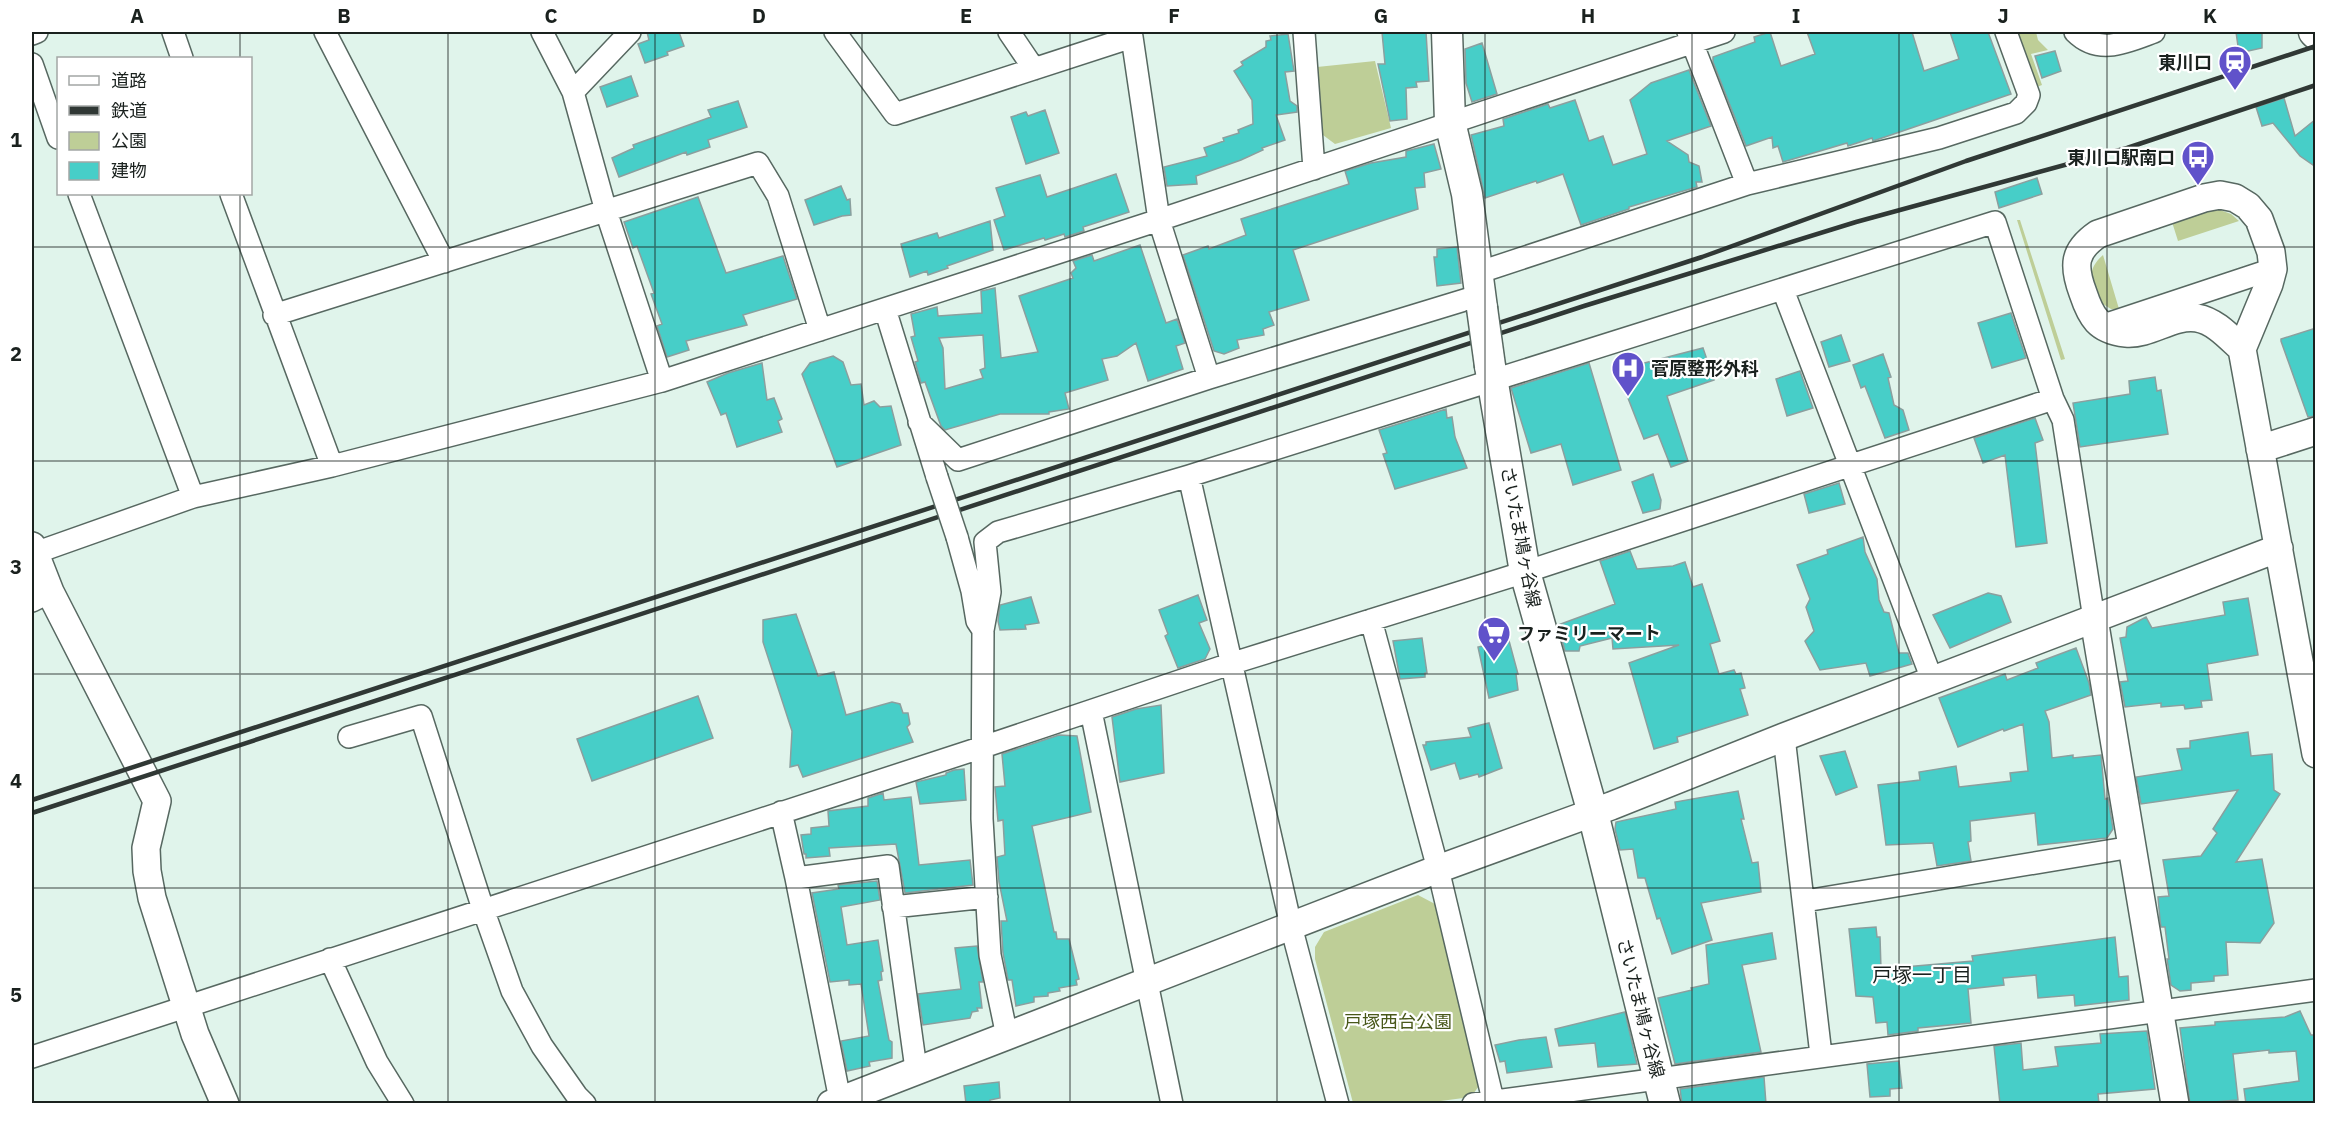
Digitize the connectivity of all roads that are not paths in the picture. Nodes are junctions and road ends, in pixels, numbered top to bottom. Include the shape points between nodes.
1 (37, 32) edge
2 (172, 32) edge
3 (325, 32) edge
4 (542, 32) edge
5 (630, 32) edge
6 (835, 32) edge
7 (1009, 32) edge
8 (1304, 32) edge
9 (1447, 32) edge
10 (1724, 32) edge
11 (2006, 32) edge
12 (2075, 32) edge
13 (2154, 32) edge
14 (32, 34) edge
15 (1691, 37) edge
16 (182, 57) edge
17 (32, 63) edge
18 (1034, 69) junction
19 (573, 92) junction
20 (1450, 122) junction
21 (57, 135) edge
22 (1314, 169) junction
23 (1747, 184) junction
24 (79, 195) edge
25 (231, 195) edge
26 (606, 211) junction
27 (1159, 220) junction
28 (444, 262) junction
29 (2273, 269) junction
30 (1783, 290) junction
31 (1480, 292) junction
32 (885, 309) junction
33 (274, 315) junction
34 (2101, 326) junction
35 (820, 330) junction
36 (2242, 349) junction
37 (1491, 373) junction
38 (1209, 378) junction
39 (662, 381) junction
40 (2053, 399) junction
41 (919, 422) junction
42 (2316, 431) edge
43 (2260, 449) junction
44 (1851, 463) junction
45 (332, 466) junction
46 (1189, 476) junction
47 (193, 497) junction
48 (2279, 548) junction
49 (32, 551) edge
50 (1525, 572) junction
51 (41, 596) edge
52 (2094, 619) junction
53 (1371, 620) junction
54 (983, 630) junction
55 (1230, 664) junction
56 (1933, 682) junction
57 (1091, 711) junction
58 (349, 737) dead end
59 (1784, 737) junction
60 (983, 747) junction
61 (2316, 754) edge
62 (781, 812) junction
63 (1593, 813) junction
64 (2132, 847) junction
65 (1438, 869) junction
66 (796, 878) junction
67 (987, 897) junction
68 (1805, 901) junction
69 (893, 907) junction
70 (483, 909) junction
71 (1291, 926) junction
72 (330, 959) junction
73 (1147, 983) junction
74 (2316, 990) edge
75 (186, 1006) junction
76 (2160, 1012) junction
77 (1007, 1036) junction
78 (1821, 1055) junction
79 (32, 1057) edge
80 (916, 1070) junction
81 (1662, 1092) edge
82 (836, 1102) edge
83 (1483, 1102) edge
84 (225, 1104) edge
85 (404, 1104) edge
86 (585, 1104) edge
87 (1172, 1104) edge
88 (1338, 1104) edge
89 (2175, 1104) edge

1 - 14 street
2 - 16 street
3 - 28 street
4 - 19 street
5 - 19 street
6 - 18 street via 895,114
7 - 18 street
8 - 22 street
9 - 20 main road, さいたま鳩ヶ谷線
10 - 15 street
11 - 23 street via 2029,95 2016,113 1939,138
12 - 13 street via 2088,41 2109,46
15 - 20 street
15 - 23 street
17 - 21 street
18 - 27 street via 1132,37
19 - 26 street
20 - 22 street
20 - 31 main road, さいたま鳩ヶ谷線 via 1467,194
22 - 27 street
23 - 31 street
24 - 47 street
25 - 33 street
26 - 28 street
26 - 35 street via 758,163 778,196
26 - 39 street
27 - 32 street
27 - 38 street
28 - 33 street
29 - 34 street
29 - 34 street via 2267,237 2248,206 2220,195 2204,198 2098,234 2086,242 2079,252 2076,272 2090,314
29 - 36 street
30 - 37 street
30 - 40 street via 1995,222
30 - 44 street
31 - 37 main road, さいたま鳩ヶ谷線, bridge
31 - 38 street
32 - 35 street
32 - 41 street
33 - 45 street
34 - 36 street via 2128,333 2181,318 2195,318 2224,332
35 - 39 street
36 - 43 street
37 - 46 street
37 - 50 main road, さいたま鳩ヶ谷線
38 - 41 street via 958,460
39 - 45 street
40 - 44 street
40 - 52 street via 2062,420
41 - 54 street, bridge via 957,537 977,621
42 - 43 street
43 - 48 street
44 - 50 street
44 - 56 street
45 - 47 street
46 - 54 street via 998,532 985,543 990,592
46 - 55 street
47 - 49 street
48 - 52 street
48 - 61 street
49 - 51 street
50 - 53 street
50 - 63 main road, さいたま鳩ヶ谷線
51 - 75 street via 157,801 146,848 147,871
52 - 56 street
52 - 64 street
53 - 55 street
53 - 65 street
54 - 60 street
55 - 57 street
55 - 71 street
56 - 59 street
57 - 60 street
57 - 73 street
58 - 70 street via 421,716
59 - 63 street
59 - 68 street
60 - 62 street
60 - 67 street
62 - 66 street
62 - 70 street
63 - 65 street
63 - 81 main road, さいたま鳩ヶ谷線
64 - 68 street
64 - 76 street
65 - 71 street
65 - 83 street
66 - 69 street via 888,866
66 - 82 street
67 - 69 street
67 - 77 street via 990,955
68 - 78 street
69 - 80 street
70 - 72 street
70 - 86 street via 512,991 542,1046
71 - 73 street
71 - 88 street
72 - 75 street
72 - 85 street via 377,1062
73 - 77 street
73 - 87 street
74 - 76 street
75 - 79 street
75 - 84 street
76 - 78 street
76 - 89 street
77 - 80 street
78 - 81 street
80 - 82 street
81 - 83 street

